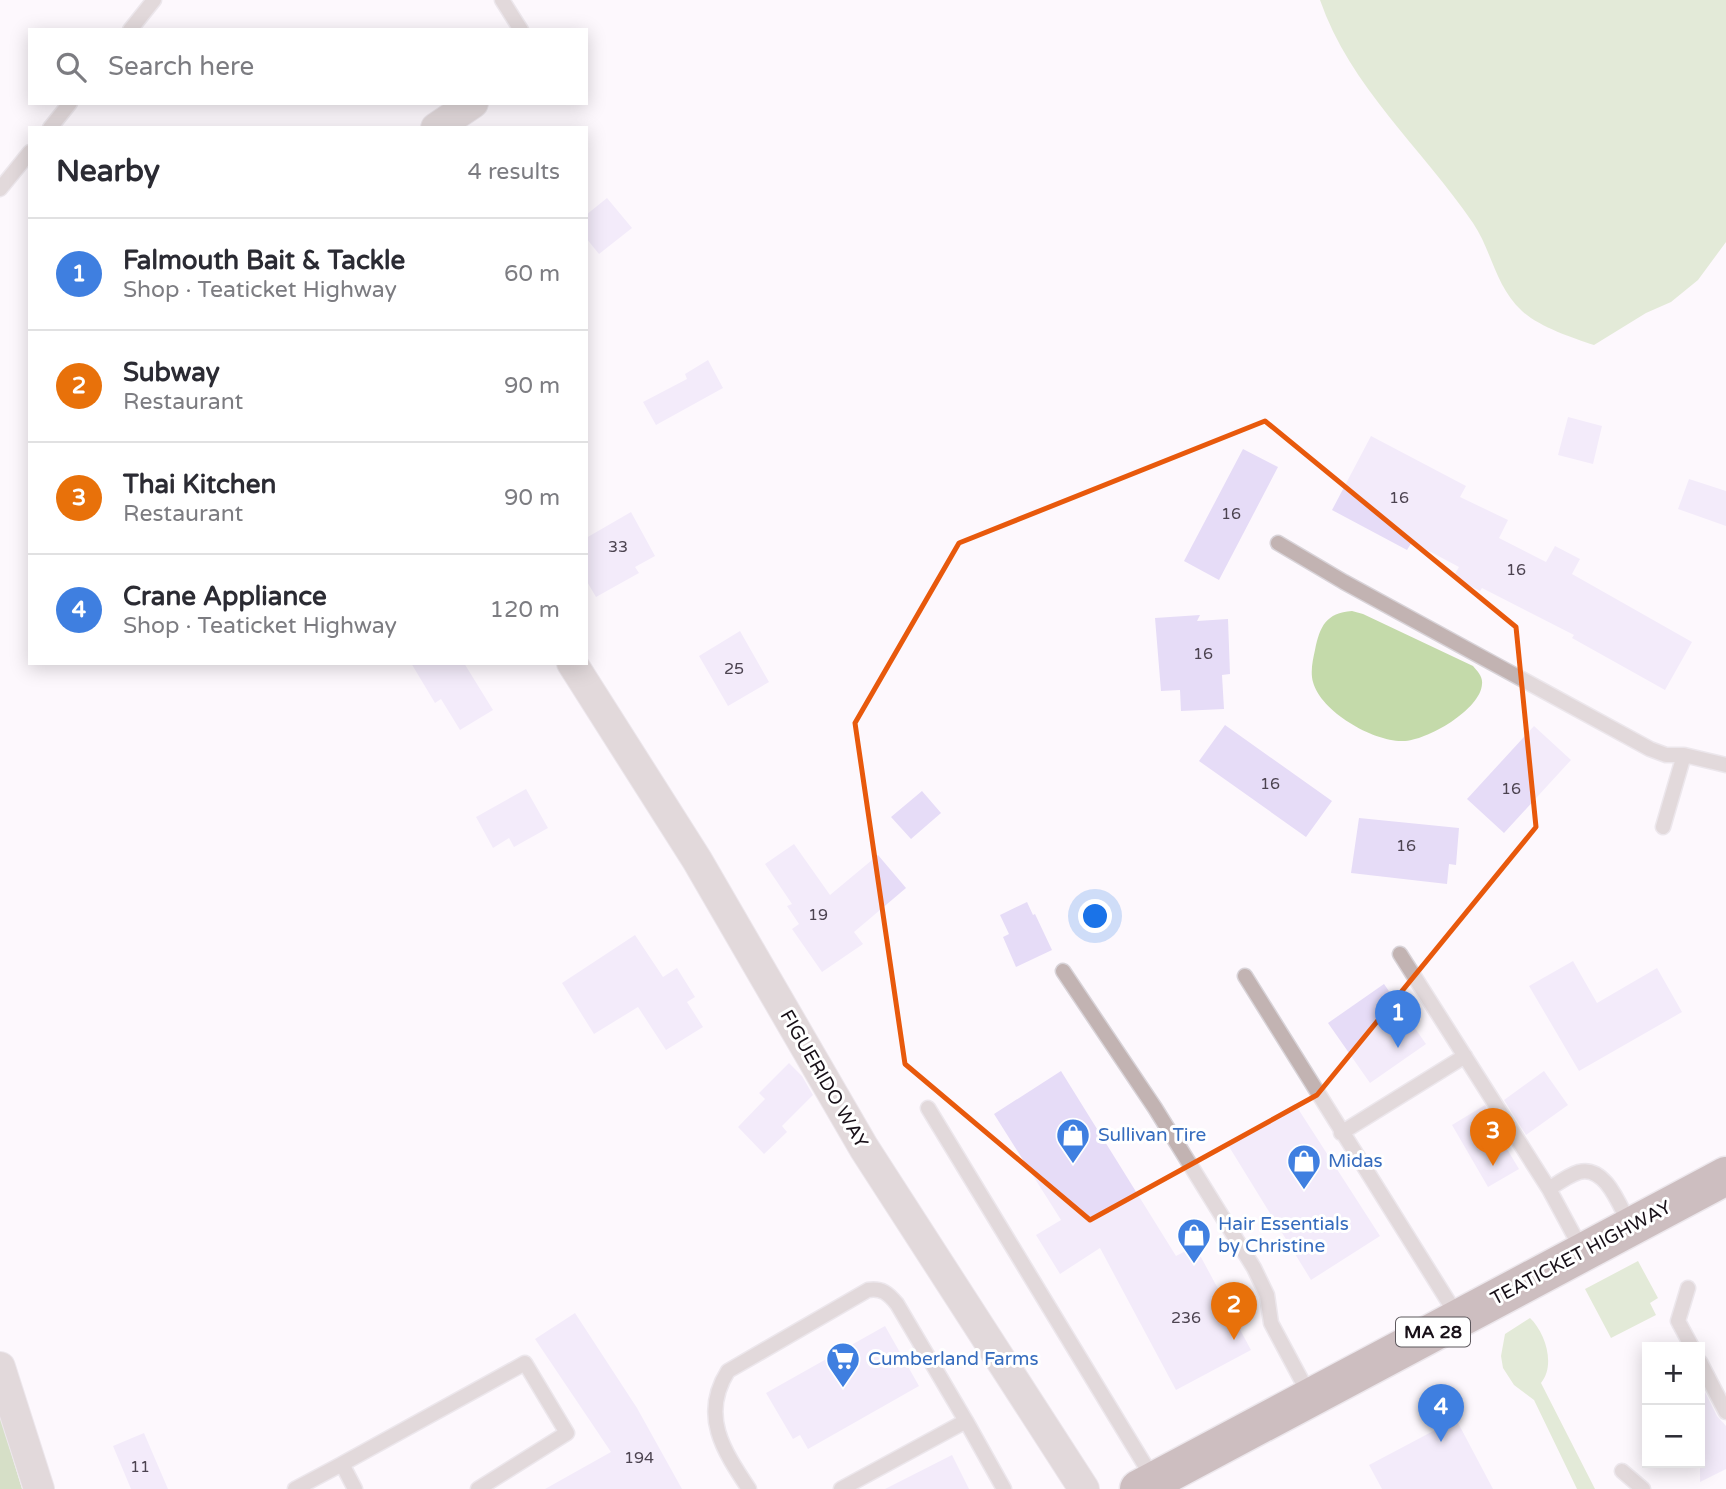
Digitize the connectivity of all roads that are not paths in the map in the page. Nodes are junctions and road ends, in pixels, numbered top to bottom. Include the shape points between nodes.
1 (154, 0) edge
2 (502, 0) edge
3 (132, 28) edge
4 (520, 28) edge
5 (68, 105) edge
6 (470, 105) edge
7 (52, 126) edge
8 (439, 126) edge
9 (28, 154) edge
10 (0, 189) edge
11 (1278, 542) dead end
12 (573, 665) edge
13 (1684, 755) junction
14 (1726, 765) edge
15 (1663, 827) dead end
16 (1400, 954) dead end
17 (1063, 971) dead end
18 (1245, 976) dead end
19 (1465, 1056) junction
20 (928, 1108) dead end
21 (1341, 1133) junction
22 (1726, 1175) edge
23 (1549, 1189) junction
24 (1631, 1226) junction
25 (1583, 1252) junction
26 (1688, 1288) dead end
27 (1459, 1318) junction
28 (1689, 1342) edge
29 (0, 1367) edge
30 (1705, 1372) edge
31 (1311, 1397) junction
32 (1726, 1412) edge
33 (966, 1421) junction
34 (342, 1464) junction
35 (1622, 1471) junction
36 (1147, 1485) edge
37 (39, 1489) edge
38 (295, 1489) edge
39 (355, 1489) edge
40 (478, 1489) edge
41 (749, 1489) edge
42 (841, 1489) edge
43 (1004, 1489) edge
44 (1084, 1489) edge
45 (1624, 1489) edge
46 (1633, 1489) edge
47 (1643, 1489) edge

1 - 3 lane
2 - 4 lane
5 - 7 lane
6 - 8 street
9 - 10 lane
11 - 13 lane via 1650,749
12 - 44 street, FIGUERIDO WAY via 696,860 864,1148
13 - 14 lane
13 - 15 lane
16 - 19 lane
17 - 31 lane via 1254,1268 1267,1295 1271,1323
18 - 21 lane
19 - 21 lane
19 - 23 lane
20 - 36 lane
21 - 27 lane
22 - 24 main road, TEATICKET HIGHWAY / MA 28
23 - 24 lane via 1577,1172 1599,1175
23 - 25 lane
24 - 25 main road, TEATICKET HIGHWAY / MA 28
25 - 27 main road, TEATICKET HIGHWAY / MA 28
26 - 28 lane via 1678,1321
27 - 31 main road, TEATICKET HIGHWAY / MA 28
29 - 37 street
30 - 32 lane
31 - 36 main road, TEATICKET HIGHWAY / MA 28
33 - 41 lane via 897,1304 889,1294 868,1290 728,1371 720,1384 715,1425
33 - 42 lane
33 - 43 lane
34 - 38 lane
34 - 39 lane
34 - 40 lane via 525,1363 567,1433
35 - 45 lane
35 - 46 lane
35 - 47 lane

